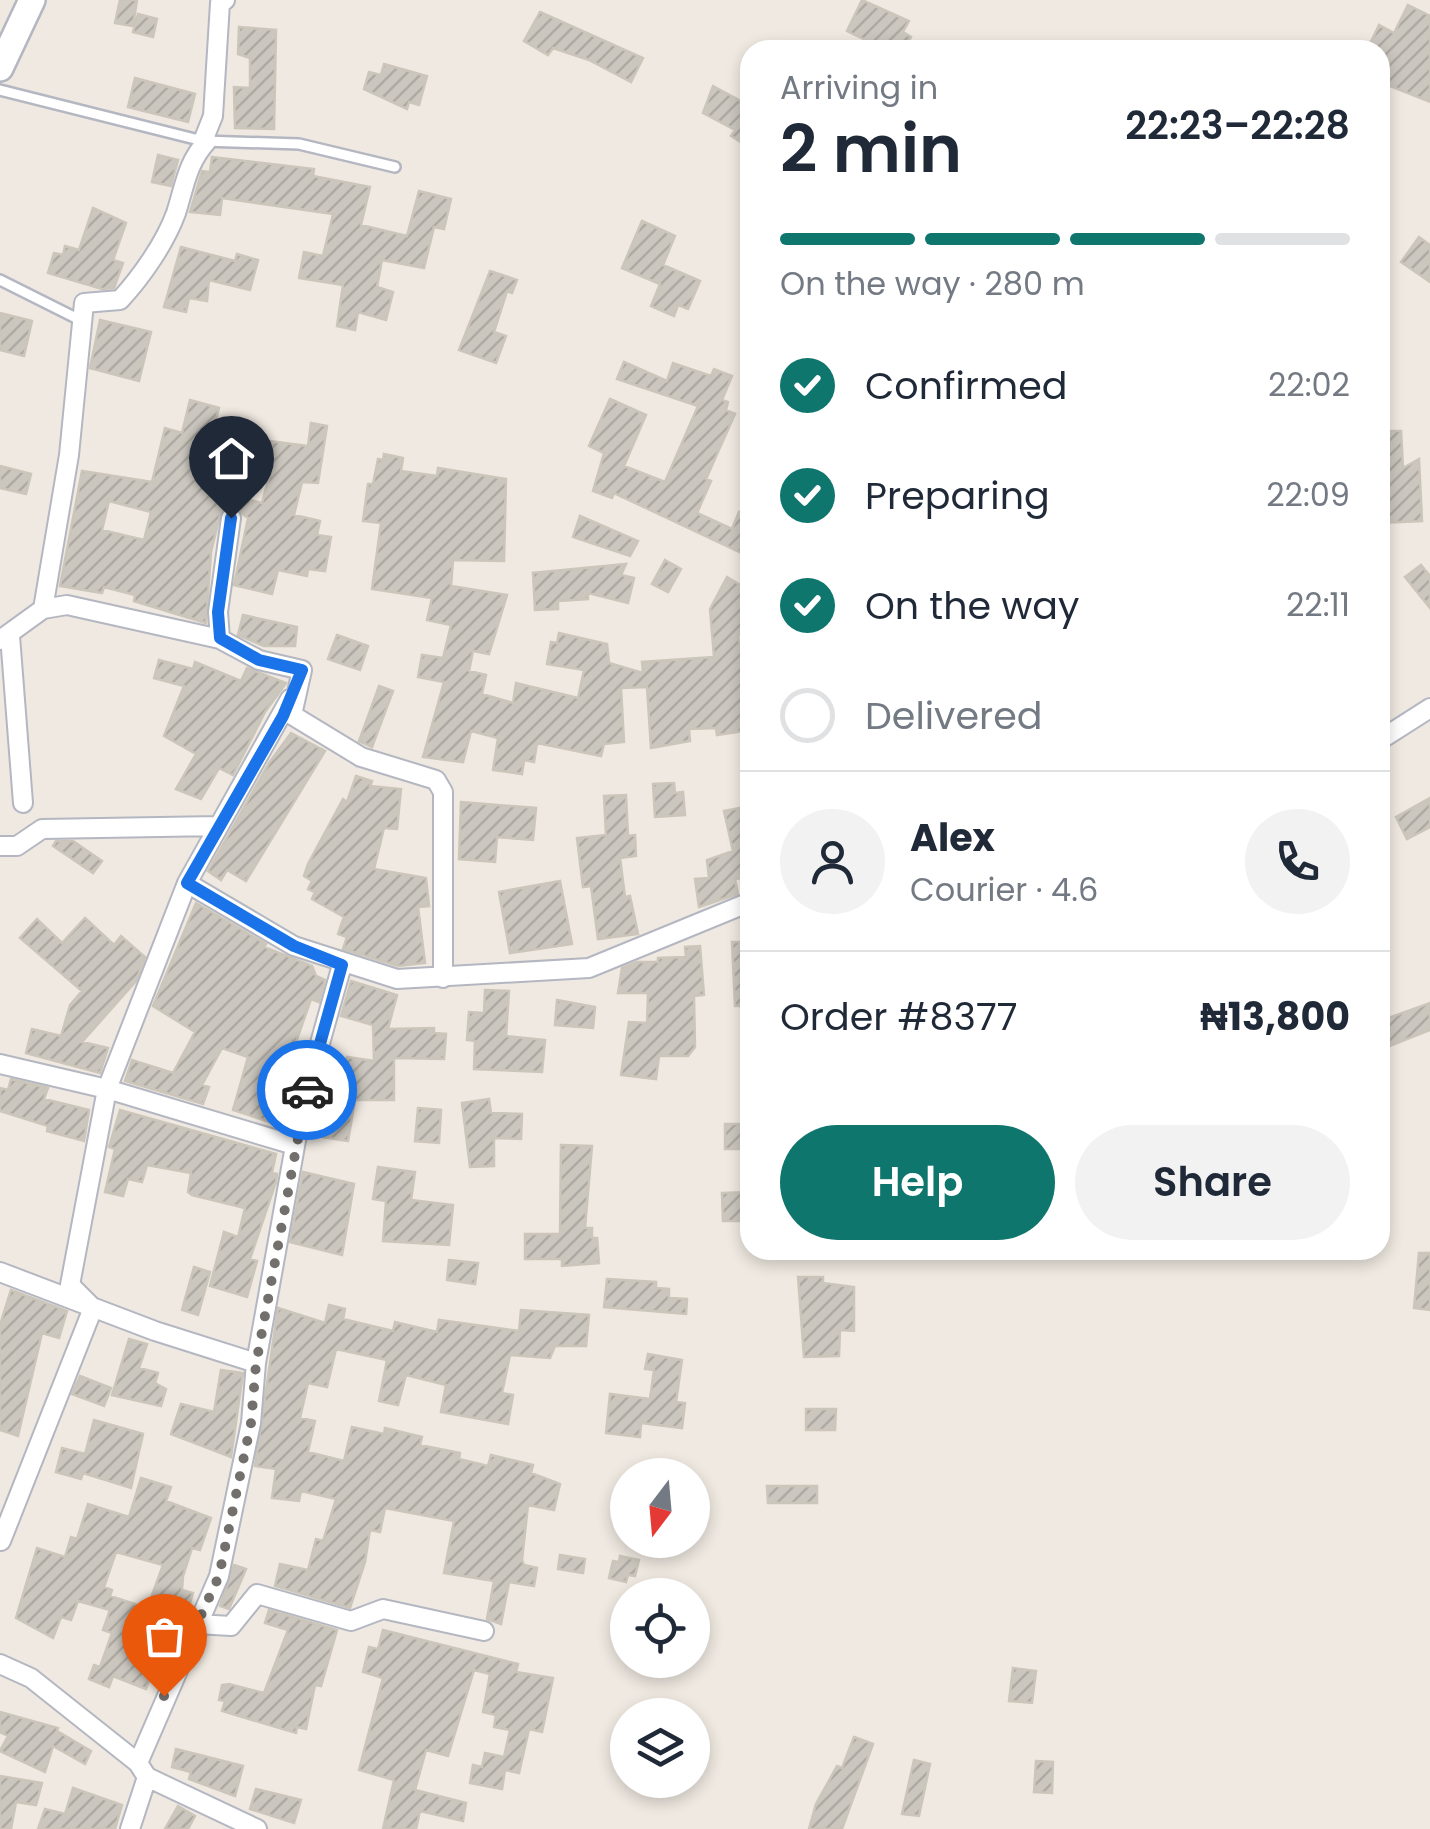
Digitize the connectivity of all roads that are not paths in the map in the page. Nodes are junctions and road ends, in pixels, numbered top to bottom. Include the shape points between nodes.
1 (32, 0) edge
2 (221, 1) edge
3 (0, 68) edge
4 (0, 90) edge
5 (205, 141) junction
6 (395, 166) dead end
7 (0, 280) edge
8 (80, 320) junction
9 (231, 518) dead end
10 (43, 608) junction
11 (5, 638) edge
12 (220, 638) junction
13 (302, 670) junction
14 (1430, 708) edge
15 (1390, 734) edge
16 (23, 803) dead end
17 (218, 826) junction
18 (0, 846) edge
19 (187, 883) junction
20 (740, 906) edge
21 (342, 965) junction
22 (443, 978) junction
23 (0, 1064) edge
24 (107, 1089) junction
25 (294, 1145) junction
26 (0, 1272) edge
27 (93, 1308) junction
28 (256, 1364) junction
29 (1, 1541) edge
30 (196, 1624) junction
31 (484, 1631) dead end
32 (0, 1664) edge
33 (142, 1770) junction
34 (130, 1829) edge
35 (257, 1829) edge

1 - 3 main road
2 - 5 street via 213,116
4 - 5 lane
5 - 6 lane via 299,144
5 - 8 street via 191,158 174,216 138,282 120,300 84,303
7 - 8 lane
8 - 10 street via 69,456
9 - 12 street
10 - 11 street
10 - 12 street via 67,605
11 - 16 street
12 - 13 street via 259,660
13 - 17 street via 283,716
13 - 22 street via 292,715 361,757 436,780 442,792
14 - 15 street
17 - 18 street via 42,829 17,846
17 - 19 street
19 - 21 street via 294,946
19 - 24 street
20 - 22 street via 589,968
21 - 22 street via 396,980
21 - 25 street
23 - 24 street
24 - 25 street
24 - 27 street via 70,1284
25 - 28 street
26 - 27 street
27 - 28 street
27 - 29 street
28 - 30 street via 251,1423 219,1576
30 - 31 street via 231,1626 257,1594 351,1621 384,1608
30 - 33 street
32 - 33 street via 31,1678
33 - 34 street
33 - 35 street

